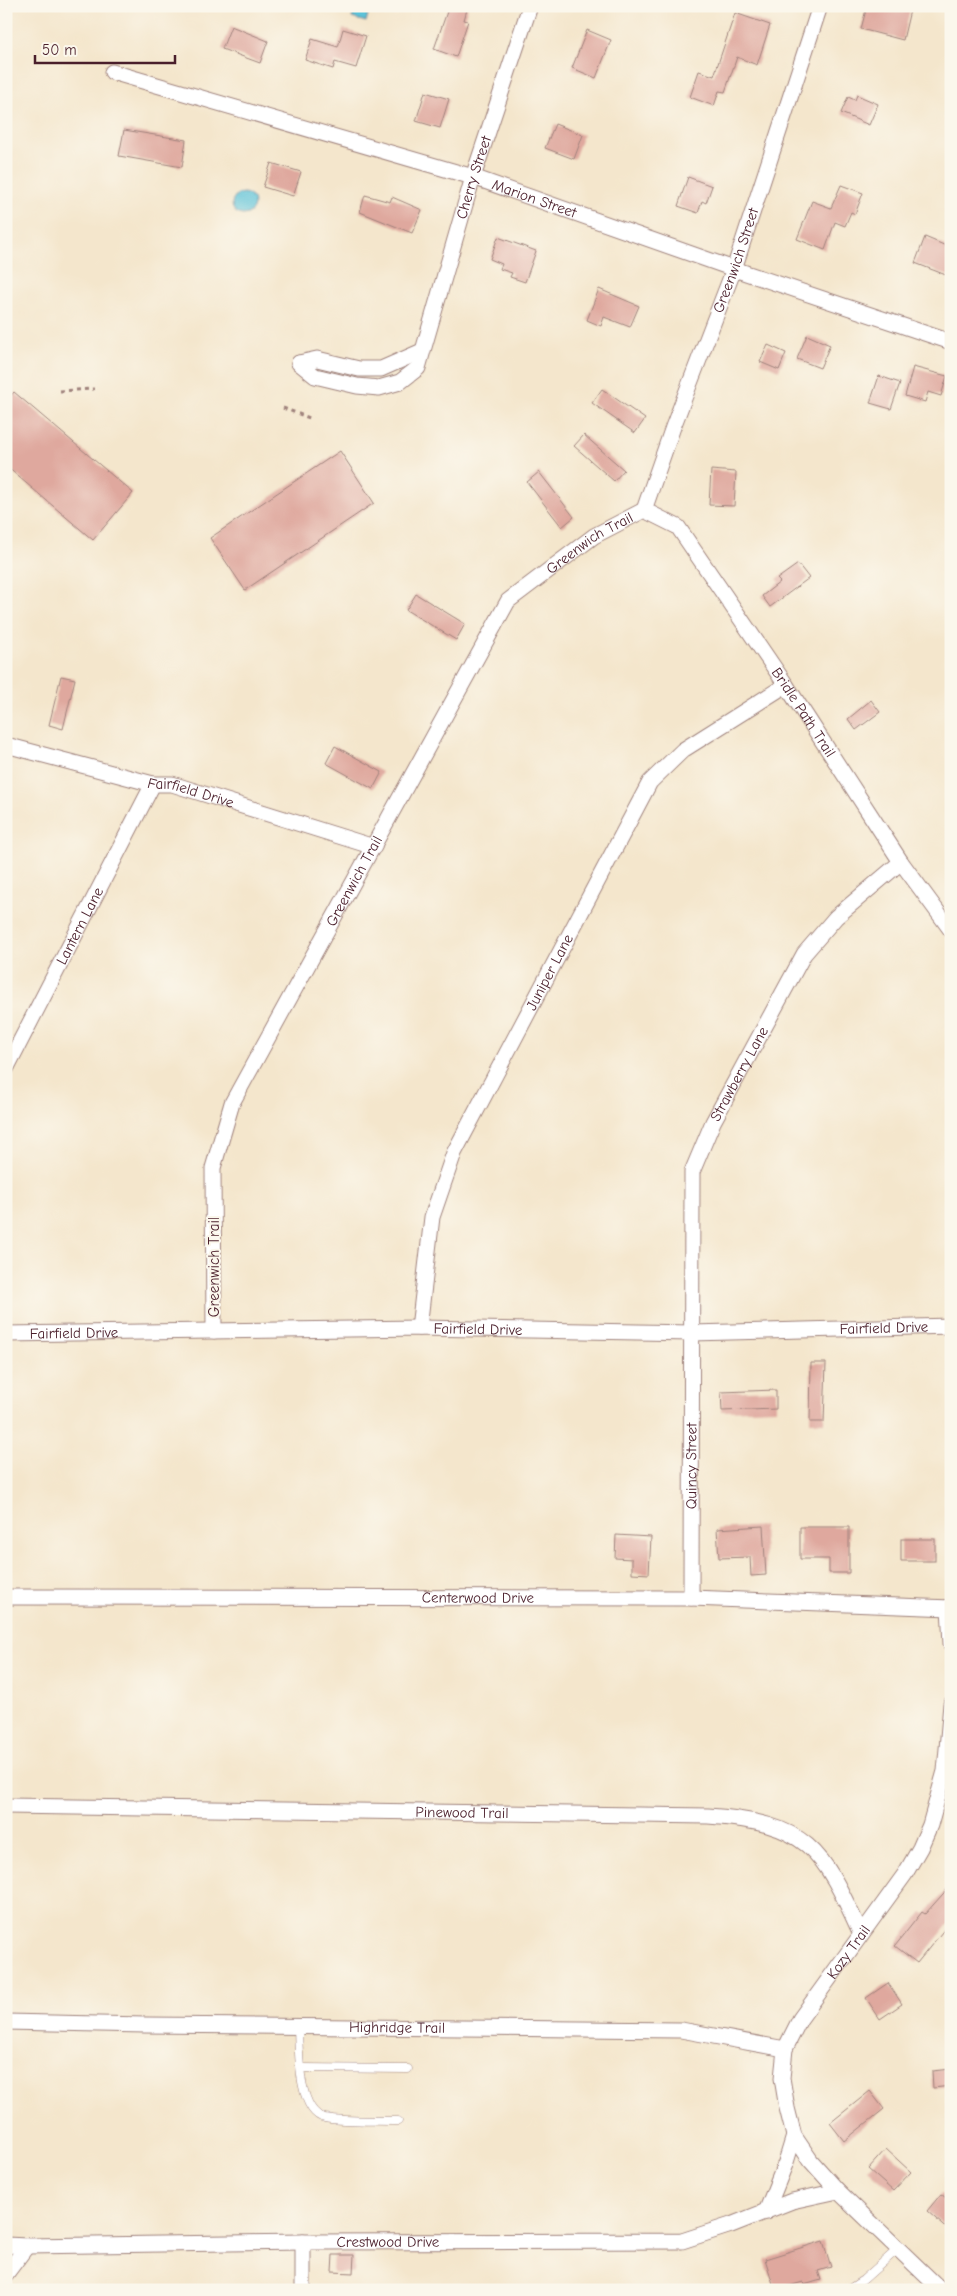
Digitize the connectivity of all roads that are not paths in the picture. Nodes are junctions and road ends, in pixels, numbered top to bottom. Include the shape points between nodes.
1 (530, 6) edge
2 (820, 6) edge
3 (112, 72) dead end
4 (473, 177) junction
5 (734, 269) junction
6 (951, 342) edge
7 (422, 351) junction
8 (644, 510) junction
9 (786, 684) junction
10 (6, 745) edge
11 (153, 784) junction
12 (374, 847) junction
13 (901, 862) junction
14 (951, 930) edge
15 (6, 1069) edge
16 (951, 1326) edge
17 (420, 1328) junction
18 (214, 1331) junction
19 (692, 1332) junction
20 (6, 1334) edge
21 (6, 1597) edge
22 (692, 1598) junction
23 (950, 1608) edge
24 (951, 1644) edge
25 (951, 1704) edge
26 (6, 1806) edge
27 (861, 1934) junction
28 (6, 2022) edge
29 (298, 2026) junction
30 (785, 2050) junction
31 (301, 2068) junction
32 (408, 2069) dead end
33 (398, 2121) dead end
34 (794, 2136) junction
35 (838, 2190) junction
36 (766, 2212) junction
37 (304, 2242) junction
38 (6, 2245) edge
39 (27, 2246) junction
40 (898, 2248) junction
41 (6, 2274) edge
42 (303, 2290) edge
43 (848, 2290) edge
44 (941, 2290) edge

1 - 4 street, Cherry Street
2 - 5 street, Greenwich Street
3 - 4 street, Marion Street
4 - 5 street, Marion Street
4 - 7 street, Cherry Street
5 - 6 street, Marion Street
5 - 8 street, Greenwich Street
7 - 7 street, Cherry Street via 381,369 317,359 299,363 315,376 379,388 400,382 418,368
8 - 9 street, Bridle Path Trail via 678,527
8 - 12 street, Greenwich Trail via 594,536 508,602
9 - 13 street, Bridle Path Trail
9 - 17 street, Juniper Lane via 683,750 650,782 454,1153 432,1217
10 - 11 street, Fairfield Drive
11 - 12 street, Fairfield Drive via 172,784
11 - 15 street, Lantern Lane
12 - 18 street, Greenwich Trail via 232,1103 213,1168
13 - 14 street, Bridle Path Trail
13 - 19 street, Strawberry Lane via 836,917 804,954 712,1122 692,1172
16 - 19 street, Fairfield Drive
17 - 18 street, Fairfield Drive
17 - 19 street, Fairfield Drive
18 - 20 street, Fairfield Drive
19 - 22 street, Quincy Street
21 - 22 street, Centerwood Drive
22 - 23 street, Centerwood Drive
23 - 24 street
25 - 27 street, Kozy Trail via 944,1771 930,1825 905,1874
26 - 27 street, Pinewood Trail via 741,1818 773,1826 798,1837 814,1850 837,1881
27 - 30 street, Kozy Trail via 800,2019
28 - 29 street, Highridge Trail
29 - 30 street, Highridge Trail via 681,2030
29 - 31 lane
30 - 34 street, Kozy Trail via 782,2078
31 - 32 lane
31 - 33 lane via 305,2096 310,2107 323,2118
34 - 35 street, Kozy Trail via 811,2161
34 - 36 street
35 - 36 street, Crestwood Drive via 792,2201
35 - 40 street
36 - 37 street, Crestwood Drive via 682,2241
37 - 39 street, Crestwood Drive
37 - 42 street
38 - 39 street, Crestwood Drive
39 - 41 street
40 - 43 lane
40 - 44 street

